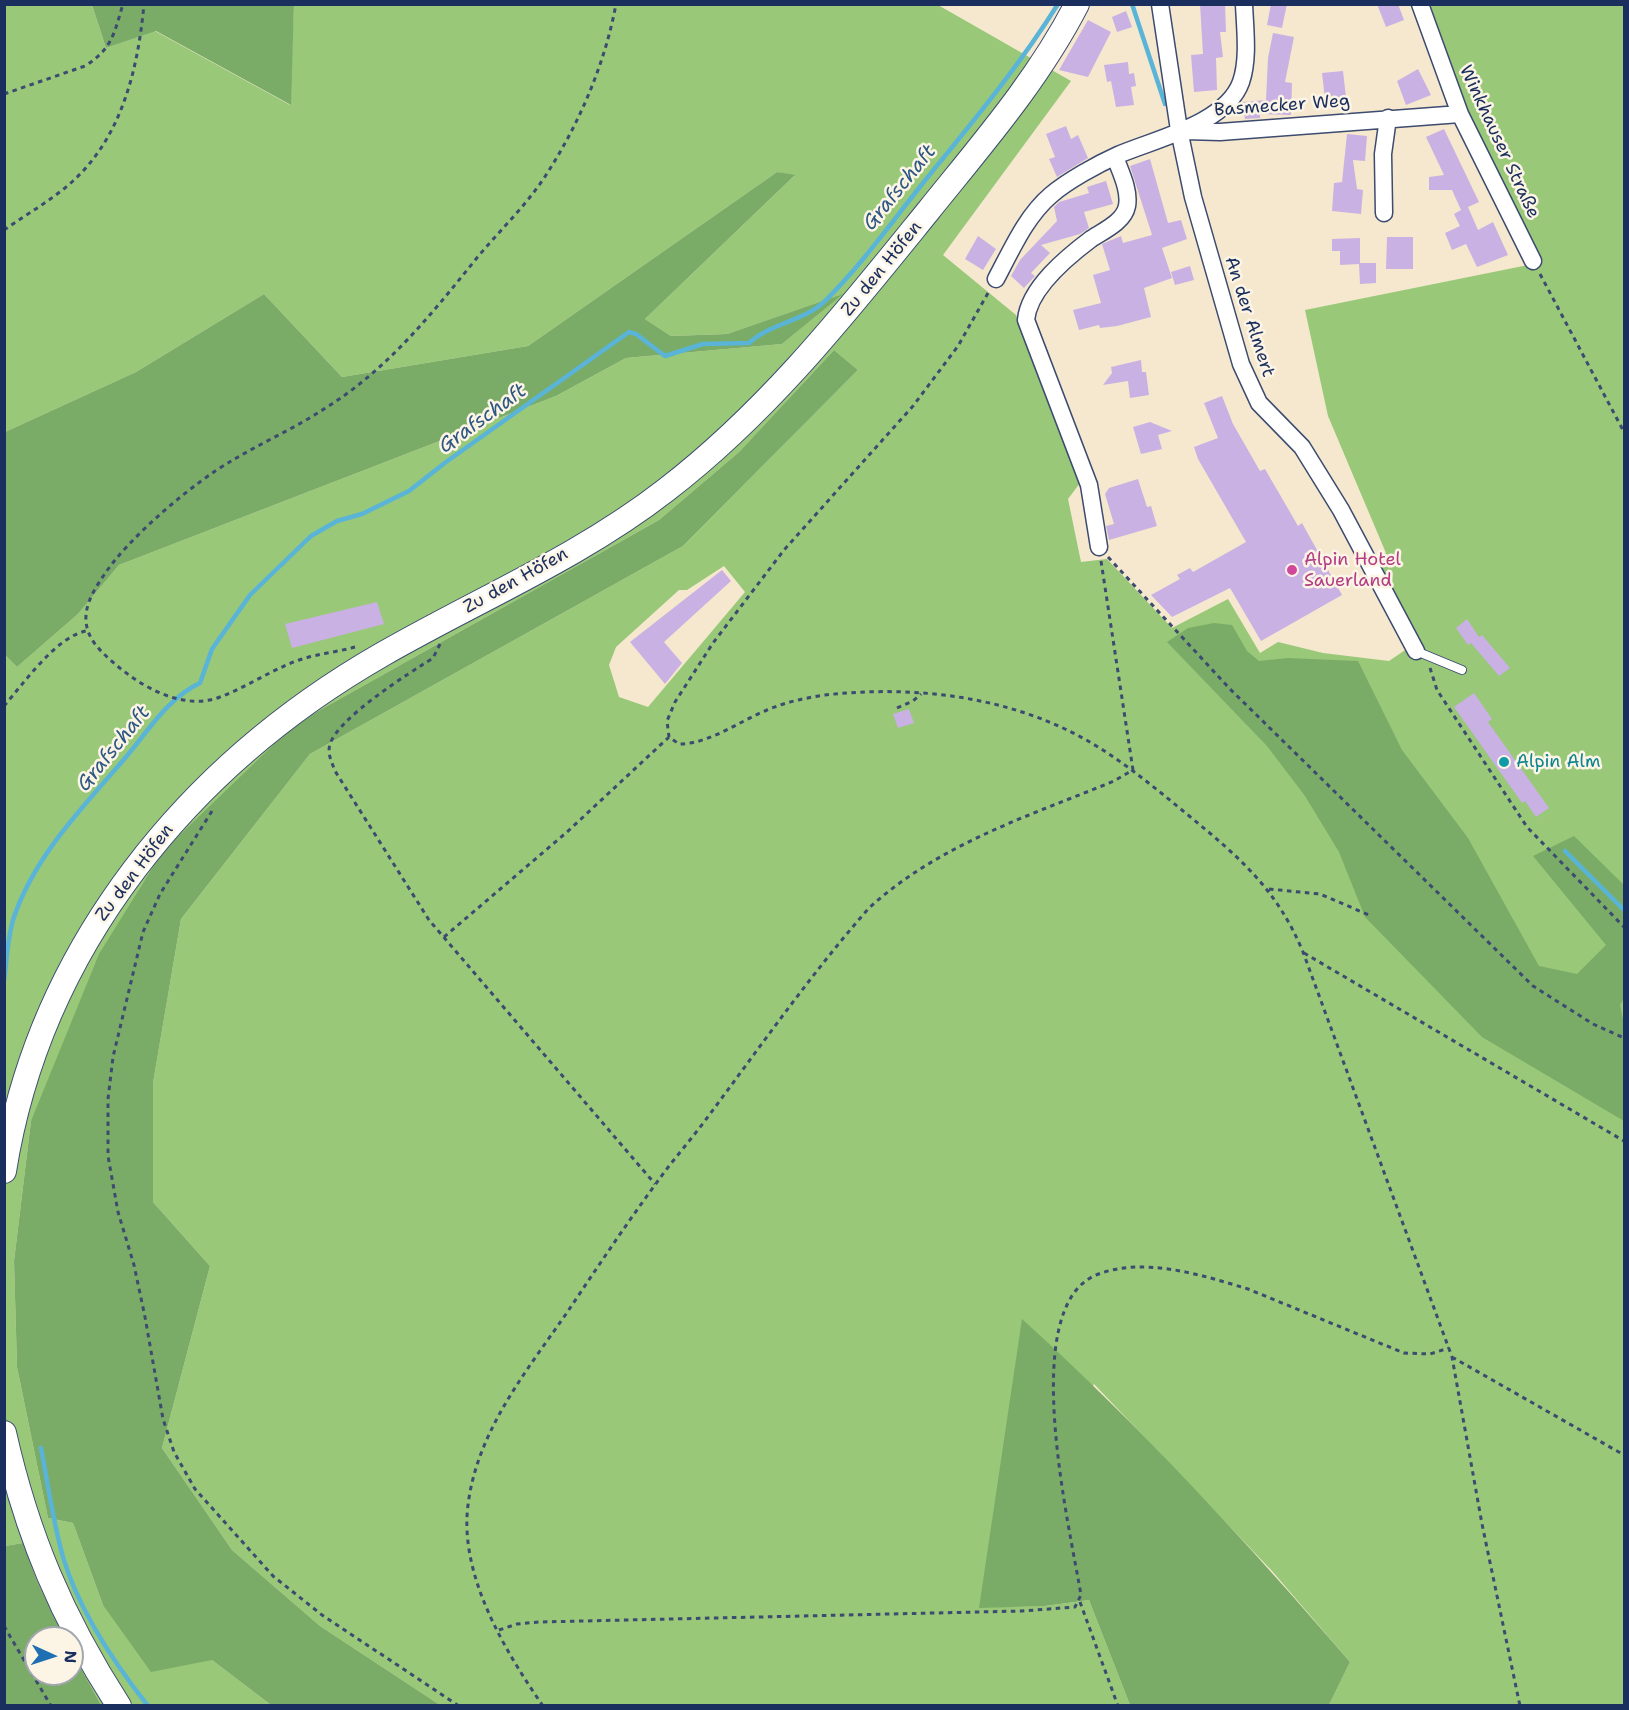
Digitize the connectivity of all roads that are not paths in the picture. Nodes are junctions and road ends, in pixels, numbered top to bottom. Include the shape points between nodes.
1 (1077, 4) edge
2 (1160, 4) edge
3 (1244, 4) edge
4 (1420, 4) edge
5 (1460, 114) junction
6 (1388, 118) junction
7 (1179, 130) junction
8 (1115, 157) junction
9 (1384, 213) dead end
10 (1533, 261) road end
11 (996, 279) road end
12 (1099, 547) road end
13 (1422, 654) joint
14 (1462, 670) dead end
15 (4, 1171) edge
16 (4, 1433) edge
17 (119, 1706) edge

1 - 15 street, Zu den Höfen via 1012,108 828,336 766,401 664,492 549,565 383,654 287,716 206,787 152,844 71,968 25,1083
2 - 7 street, An der Almert
3 - 7 street via 1241,83 1216,114
4 - 5 street, Winkhauser Straße
5 - 6 street, Basmecker Weg
5 - 10 street, Winkhauser Straße
6 - 7 street, Basmecker Weg via 1220,132
6 - 9 street via 1383,154
7 - 8 street
7 - 13 street, An der Almert via 1227,322 1253,392 1302,447
8 - 11 street via 1059,189 1041,204
8 - 12 street via 1127,198 1125,212 1079,248 1051,277 1036,294 1026,320 1089,485
13 - 14 lane
16 - 17 street via 21,1504 47,1575 88,1658

